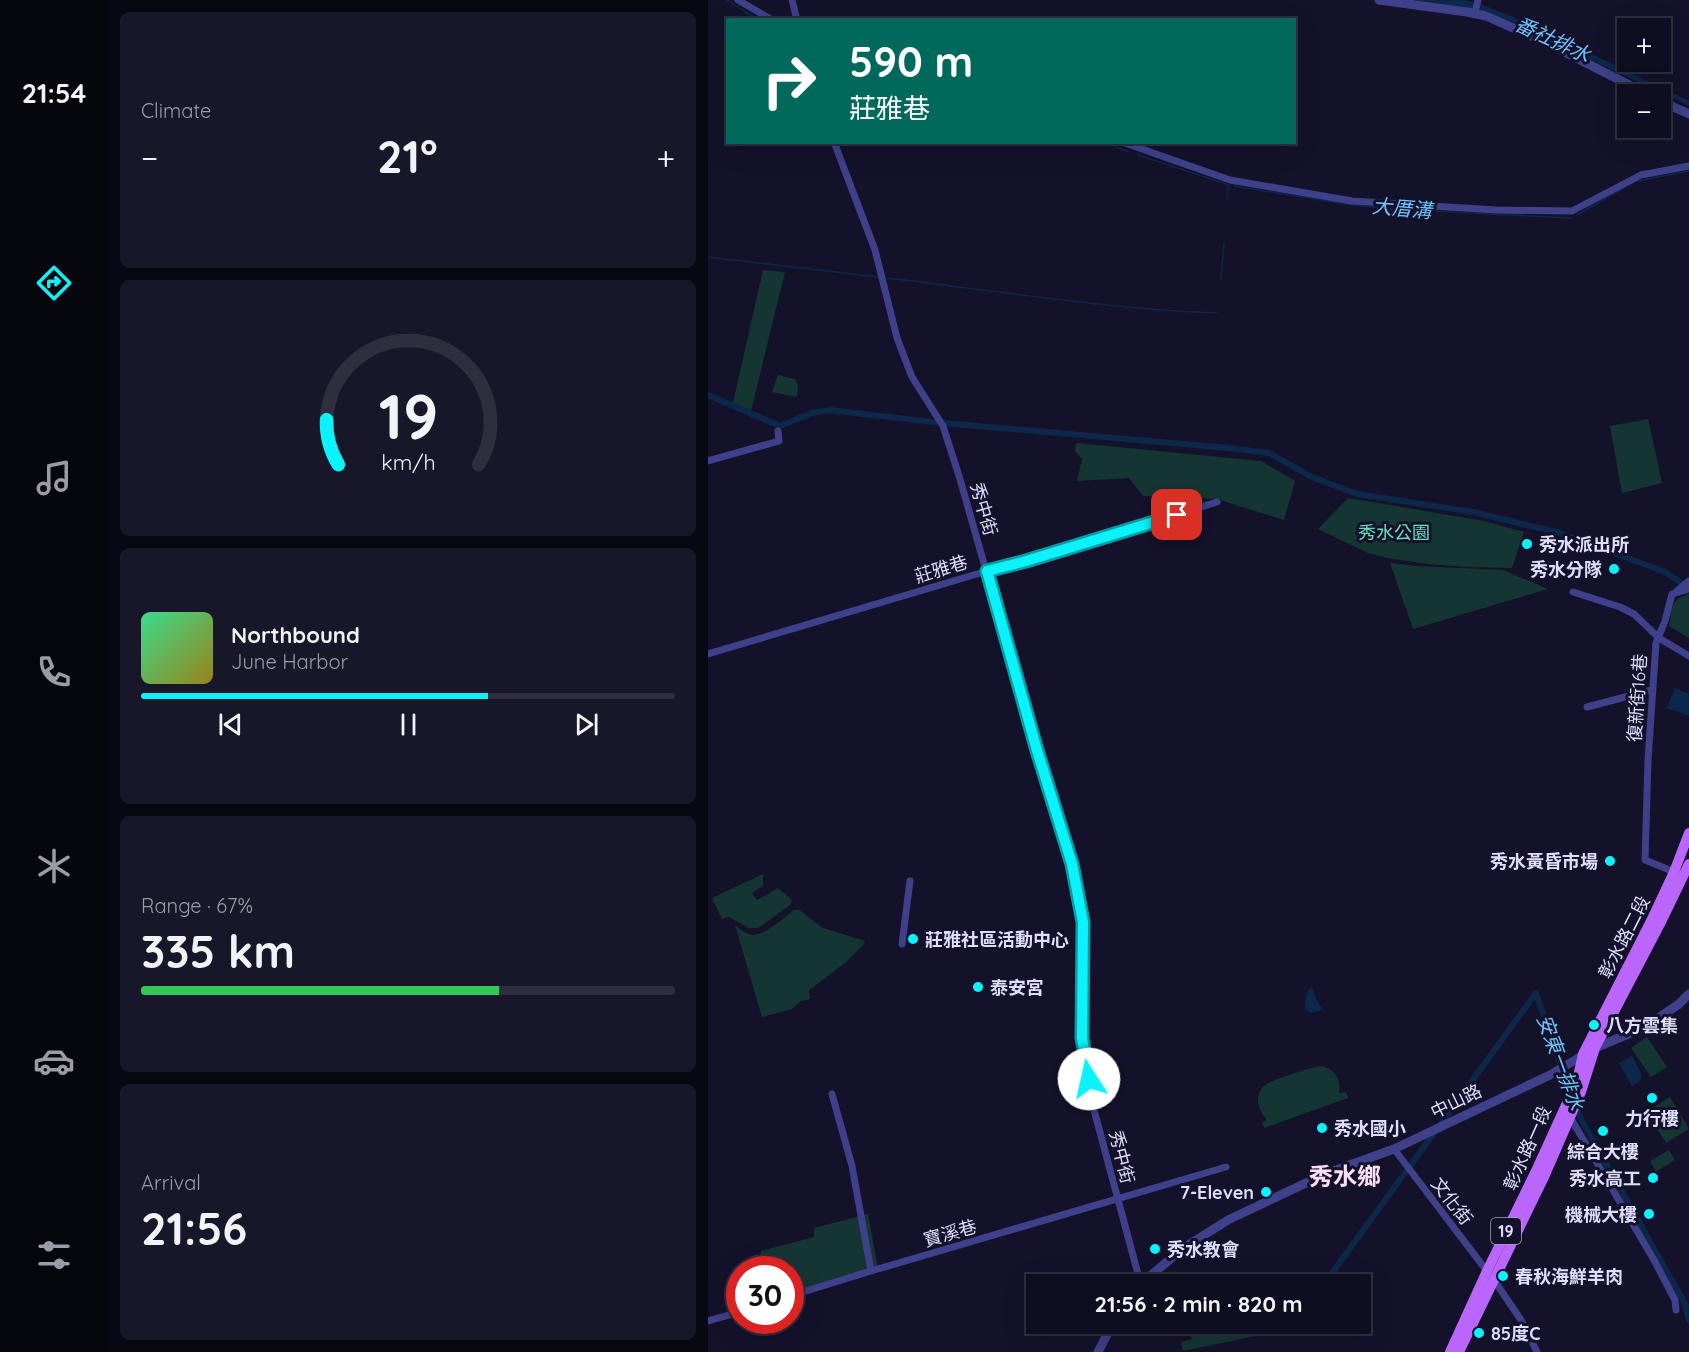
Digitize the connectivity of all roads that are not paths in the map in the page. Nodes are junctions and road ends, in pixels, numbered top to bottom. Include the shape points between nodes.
1 (738, 0) edge
2 (792, 0) edge
3 (1379, 0) edge
4 (1478, 0) edge
5 (1476, 13) junction
6 (769, 18) edge
7 (796, 18) edge
8 (1627, 84) edge
9 (1671, 105) edge
10 (1689, 114) edge
11 (835, 144) edge
12 (1128, 144) edge
13 (1689, 166) edge
14 (778, 431) dead end
15 (708, 461) edge
16 (1217, 502) dead end
17 (987, 571) junction
18 (1689, 582) edge
19 (1689, 589) edge
20 (1573, 591) dead end
21 (1672, 594) junction
22 (1659, 638) junction
23 (708, 654) edge
24 (1689, 656) edge
25 (1652, 690) junction
26 (1587, 707) dead end
27 (1689, 833) edge
28 (1689, 864) edge
29 (1679, 874) junction
30 (910, 881) dead end
31 (1656, 923) junction
32 (902, 944) dead end
33 (1689, 994) edge
34 (1595, 1048) junction
35 (1583, 1054) junction
36 (832, 1094) dead end
37 (1568, 1113) junction
38 (1394, 1149) junction
39 (1226, 1167) dead end
40 (1118, 1200) junction
41 (871, 1271) junction
42 (1138, 1274) edge
43 (1152, 1274) edge
44 (1490, 1276) junction
45 (804, 1292) edge
46 (1676, 1310) dead end
47 (726, 1316) edge
48 (708, 1321) edge
49 (1107, 1334) edge
50 (1098, 1352) edge
51 (1450, 1352) edge
52 (1459, 1352) edge
53 (1537, 1352) edge

1 - 6 street
2 - 7 street
3 - 5 street
4 - 5 street
5 - 8 street
9 - 10 street
11 - 17 street, 秀中街 via 875,250 897,338 912,377 943,426
12 - 13 street via 1230,180 1352,201 1496,210 1572,211 1641,175
14 - 15 street via 779,441
16 - 17 street, 莊雅巷
17 - 23 street, 莊雅巷
17 - 40 street, 秀中街 via 1072,864 1083,922 1082,1038 1090,1095
18 - 21 street
19 - 21 street
20 - 22 street via 1634,614
21 - 22 street, 復新街16巷
22 - 24 street
22 - 25 street, 復新街16巷
25 - 26 street
25 - 29 street, 復新街16巷 via 1645,860
27 - 29 main road, 彰水路二段 / 19
28 - 29 main road, 彰水路二段 / 19
29 - 31 main road, 彰水路二段 / 19
30 - 32 street
31 - 34 main road, 彰水路二段 / 19
31 - 35 main road, 彰水路二段 / 19
33 - 34 street, 中山路 via 1645,1027
34 - 35 street, 中山路
34 - 37 main road, 彰水路一段 / 19 via 1581,1092
35 - 37 main road, 彰水路一段 / 19
35 - 38 street, 中山路 via 1550,1075
36 - 41 street via 852,1166
37 - 44 main road, 彰水路一段 / 19 via 1544,1177
37 - 46 street via 1654,1260 1675,1300
38 - 43 street, 中山路 via 1326,1174 1228,1220 1182,1248
38 - 44 street, 文化街
39 - 40 street, 寶溪巷
40 - 41 street, 寶溪巷
40 - 42 street, 秀中街
41 - 45 street, 寶溪巷
44 - 51 main road, 彰水路一段 / 19
44 - 52 main road, 彰水路一段 / 19
44 - 53 street, 文化街 via 1521,1320
47 - 48 street
49 - 50 street

